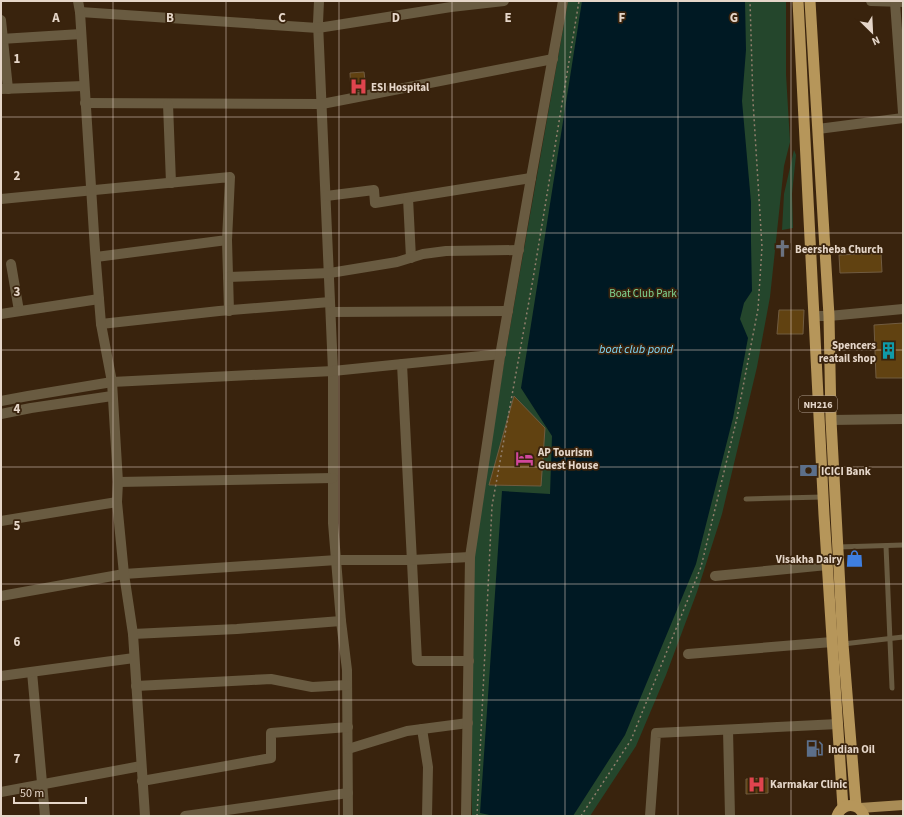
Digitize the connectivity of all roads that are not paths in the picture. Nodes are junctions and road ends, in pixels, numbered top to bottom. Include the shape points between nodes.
1 (78, 1) edge
2 (319, 1) edge
3 (504, 1) edge
4 (563, 1) edge
5 (798, 1) edge
6 (810, 1) edge
7 (871, 1) edge
8 (895, 2) edge
9 (903, 2) edge
10 (80, 12) junction
11 (1, 20) edge
12 (318, 28) junction
13 (81, 34) junction
14 (2, 39) edge
15 (553, 59) junction
16 (902, 77) edge
17 (84, 86) junction
18 (5, 89) edge
19 (85, 104) junction
20 (168, 104) junction
21 (322, 104) junction
22 (903, 113) edge
23 (903, 118) edge
24 (818, 129) junction
25 (531, 178) junction
26 (171, 183) junction
27 (91, 191) junction
28 (326, 196) junction
29 (408, 198) junction
30 (1, 199) edge
31 (227, 240) junction
32 (519, 250) junction
33 (96, 257) junction
34 (411, 258) junction
35 (11, 264) dead end
36 (330, 273) junction
37 (228, 277) junction
38 (99, 299) junction
39 (330, 307) junction
40 (903, 309) edge
41 (228, 311) junction
42 (19, 312) junction
43 (508, 312) junction
44 (1, 314) edge
45 (814, 316) junction
46 (829, 316) junction
47 (101, 324) junction
48 (501, 354) junction
49 (402, 364) junction
50 (333, 371) junction
51 (112, 382) junction
52 (112, 396) junction
53 (1, 401) edge
54 (1, 414) edge
55 (903, 419) edge
56 (831, 420) junction
57 (333, 478) junction
58 (118, 482) junction
59 (823, 497) junction
60 (746, 499) dead end
61 (117, 502) junction
62 (1, 522) edge
63 (903, 545) edge
64 (886, 546) junction
65 (838, 547) junction
66 (470, 557) junction
67 (337, 560) junction
68 (412, 560) junction
69 (827, 565) junction
70 (124, 574) junction
71 (715, 576) dead end
72 (1, 596) edge
73 (341, 621) junction
74 (133, 634) junction
75 (903, 637) edge
76 (889, 639) junction
77 (838, 643) junction
78 (688, 654) dead end
79 (134, 658) junction
80 (469, 660) junction
81 (32, 672) junction
82 (1, 676) edge
83 (347, 685) junction
84 (136, 686) junction
85 (892, 688) dead end
86 (468, 723) junction
87 (838, 724) junction
88 (348, 727) junction
89 (422, 729) junction
90 (728, 730) junction
91 (348, 749) junction
92 (141, 766) junction
93 (142, 781) junction
94 (43, 784) junction
95 (1, 792) edge
96 (348, 793) junction
97 (903, 805) edge
98 (860, 810) edge
99 (840, 812) edge
100 (45, 816) edge
101 (145, 816) edge
102 (185, 816) edge
103 (348, 816) edge
104 (427, 816) edge
105 (466, 816) edge
106 (650, 816) edge
107 (730, 816) edge

1 - 10 street
2 - 12 street
3 - 12 street
4 - 15 street
5 - 45 highway, NH216
6 - 24 highway, NH216
7 - 8 street
8 - 9 street
8 - 16 street
10 - 12 street
10 - 13 street
11 - 14 street
12 - 21 street
13 - 14 street
13 - 17 street
14 - 18 street
15 - 21 street
15 - 25 street
16 - 22 street
17 - 18 street
17 - 19 street
19 - 20 street
19 - 27 street
20 - 21 street
20 - 26 street
21 - 28 street
23 - 24 street
24 - 46 highway, NH216
25 - 29 street
25 - 32 street
26 - 27 street
26 - 31 street via 230,177
27 - 30 street
27 - 33 street
28 - 29 street via 374,190 375,203
28 - 36 street
29 - 34 street
31 - 33 street
31 - 37 street
32 - 34 street via 446,251
32 - 43 street
33 - 38 street
34 - 36 street
35 - 42 street
36 - 37 street
36 - 39 street
37 - 41 street
38 - 42 street
38 - 47 street
39 - 41 street
39 - 43 street
39 - 50 street
40 - 46 street
41 - 47 street
42 - 44 street
43 - 48 street
45 - 46 street
45 - 59 highway, NH216
46 - 56 highway, NH216
47 - 51 street
48 - 49 street
48 - 66 street
49 - 50 street
49 - 68 street
50 - 51 street
50 - 57 street
51 - 52 street
51 - 53 street
52 - 54 street
52 - 58 street
55 - 56 street
56 - 65 highway, NH216
57 - 58 street
57 - 67 street via 333,523
58 - 61 street
59 - 60 lane
59 - 69 highway, NH216
61 - 62 street
61 - 70 street
63 - 64 lane
64 - 65 lane
64 - 76 lane
65 - 77 highway, NH216
66 - 68 street
66 - 80 street
67 - 68 street
67 - 70 street
67 - 73 street
68 - 80 street via 417,661
69 - 71 street
69 - 77 highway, NH216
70 - 72 street
70 - 74 street
73 - 74 street
73 - 83 street
74 - 79 street
75 - 76 lane
76 - 77 lane
76 - 85 lane
77 - 78 street
77 - 87 highway, NH216
77 - 98 highway, NH216
79 - 81 street
79 - 84 street
80 - 86 street
81 - 82 street
81 - 94 street
83 - 84 street via 312,687 271,679
83 - 88 street
84 - 92 street
86 - 89 street
86 - 105 street
87 - 90 street
87 - 99 highway, NH216
88 - 91 street
88 - 93 street via 271,733 271,758
89 - 91 street
89 - 104 street via 428,767
90 - 106 street via 656,733
90 - 107 street
91 - 96 street
92 - 93 street
92 - 94 street
93 - 101 street
94 - 95 street
94 - 100 street
96 - 102 street
96 - 103 street
97 - 98 main road
98 - 99 highway, NH216 via 850,805

